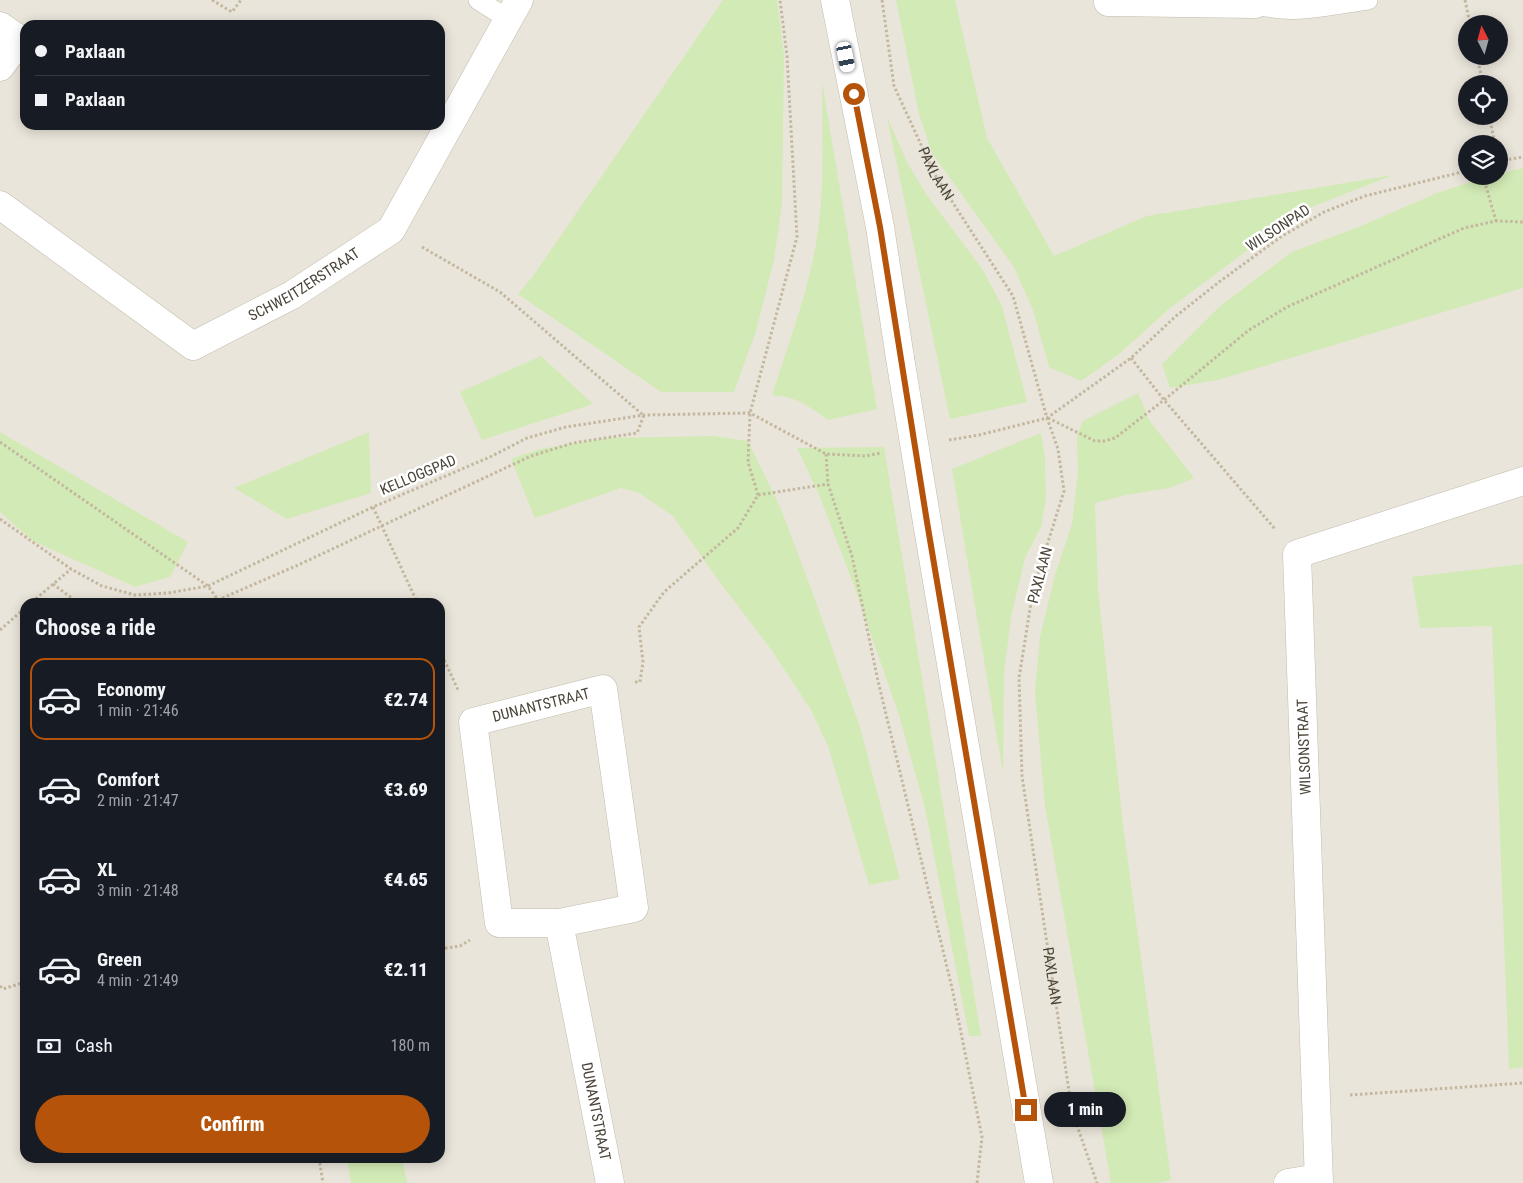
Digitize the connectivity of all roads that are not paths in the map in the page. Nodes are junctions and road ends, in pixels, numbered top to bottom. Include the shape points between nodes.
1 (478, 0) edge
2 (835, 0) edge
3 (1108, 0) edge
4 (1368, 0) edge
5 (1255, 4) joint
6 (514, 10) edge
7 (0, 26) edge
8 (0, 67) edge
9 (0, 205) edge
10 (1523, 481) edge
11 (559, 923) junction
12 (1319, 1180) edge
13 (610, 1183) edge
14 (1038, 1183) edge
15 (1288, 1183) edge

1 - 6 lane
2 - 14 street, bridge via 880,227
3 - 5 street
4 - 5 lane via 1301,10
6 - 9 street, SCHWEITZERSTRAAT via 391,230 292,295 193,346
7 - 8 street via 20,40
10 - 12 street, WILSONSTRAAT via 1296,554
11 - 11 street, DUNANTSTRAAT via 499,923 474,722 603,689 634,908
11 - 13 street, DUNANTSTRAAT
12 - 15 street, WILSONSTRAAT

